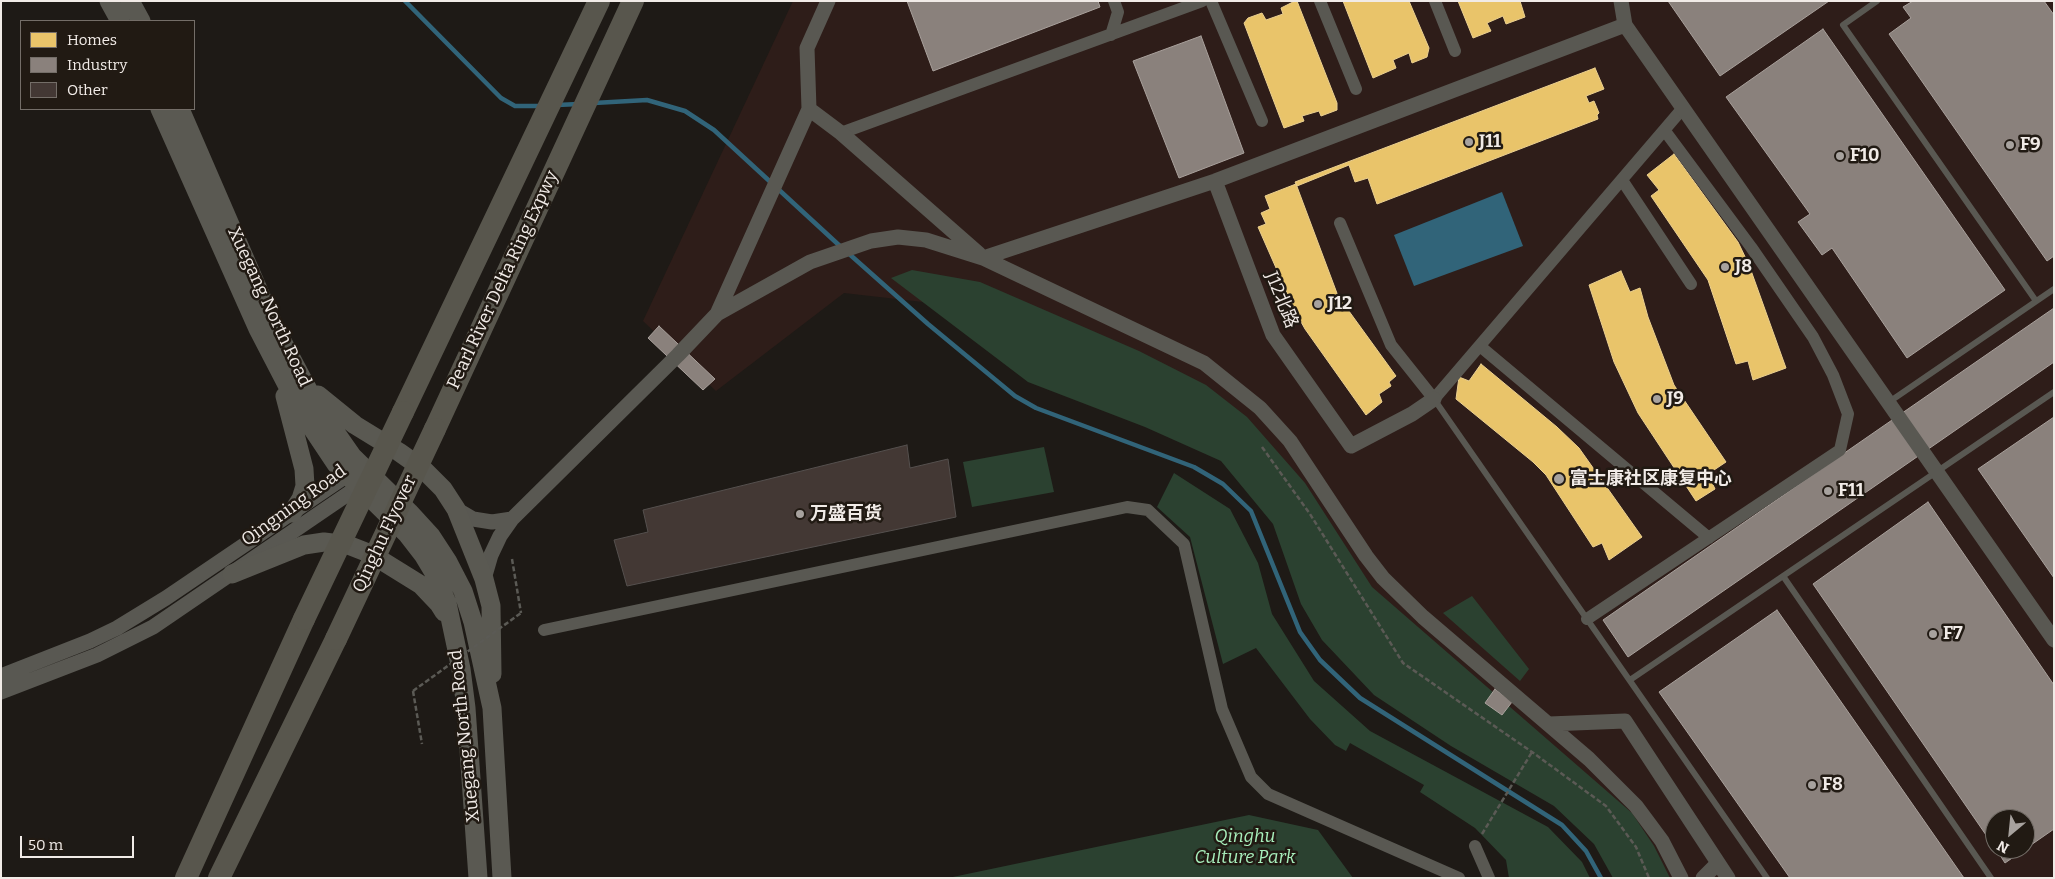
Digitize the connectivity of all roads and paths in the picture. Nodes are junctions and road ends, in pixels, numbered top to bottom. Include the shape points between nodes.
1 (109, 1) edge
2 (130, 1) edge
3 (599, 1) edge
4 (632, 1) edge
5 (828, 1) edge
6 (1114, 1) edge
7 (1202, 1) edge
8 (1211, 1) edge
9 (1320, 1) edge
10 (1435, 1) edge
11 (1621, 1) edge
12 (1877, 1) edge
13 (119, 20) edge
14 (140, 20) edge
15 (1626, 25) junction
16 (1112, 35) junction
17 (1455, 51) dead end
18 (1356, 89) dead end
19 (1683, 108) junction
20 (809, 109) junction
21 (160, 110) edge
22 (180, 110) edge
23 (1262, 121) dead end
24 (1665, 131) junction
25 (842, 133) junction
26 (1622, 180) junction
27 (1215, 181) junction
28 (1340, 223) dead end
29 (984, 258) junction
30 (1691, 284) dead end
31 (2054, 289) edge
32 (2036, 301) junction
33 (717, 314) junction
34 (1481, 347) junction
35 (286, 368) junction
36 (2054, 392) edge
37 (1434, 399) junction
38 (1888, 403) junction
39 (403, 412) joint
40 (435, 430) joint
41 (1262, 447) dead end
42 (1936, 472) junction
43 (357, 478) junction
44 (456, 509) junction
45 (292, 513) junction
46 (512, 519) junction
47 (1709, 538) junction
48 (512, 559) dead end
49 (232, 574) junction
50 (1783, 576) junction
51 (484, 579) junction
52 (1587, 619) junction
53 (544, 630) dead end
54 (454, 631) junction
55 (2054, 640) edge
56 (1, 676) edge
57 (1630, 680) junction
58 (1, 692) edge
59 (492, 708) junction
60 (1549, 724) junction
61 (422, 744) dead end
62 (1532, 752) junction
63 (1475, 846) joint
64 (1718, 863) junction
65 (1446, 875) edge
66 (186, 878) edge
67 (219, 878) edge
68 (478, 878) edge
69 (502, 878) edge
70 (1459, 878) edge
71 (1490, 878) edge
72 (1649, 878) edge
73 (1681, 878) edge
74 (1703, 878) edge
75 (1728, 878) edge
76 (1767, 878) edge
77 (1991, 878) edge

1 - 13 main road
2 - 14 main road
3 - 39 highway, Pearl River Delta Ring Expwy
4 - 40 highway, Pearl River Delta Ring Expwy
5 - 20 street via 807,48
6 - 16 street via 1118,12
7 - 16 street
8 - 23 street
9 - 18 street
10 - 17 street
11 - 15 street
12 - 32 lane via 1843,25
15 - 19 street
15 - 27 street
16 - 25 street
19 - 24 street
19 - 38 street
20 - 25 street
20 - 33 street
21 - 35 main road, Xuegang North Road
22 - 35 main road, Xuegang North Road via 273,324
24 - 26 street
24 - 47 street via 1813,337 1848,414 1840,450
25 - 29 street
26 - 30 street
26 - 34 street
27 - 29 street
27 - 37 street, J12北路 via 1273,335 1351,446
28 - 37 street via 1391,345
29 - 33 street via 926,240 898,237 871,241 810,262
29 - 60 street via 1204,363 1260,408 1290,441 1383,578
31 - 32 lane
32 - 38 lane
33 - 46 street
34 - 37 street
34 - 47 street
35 - 43 main road, Xuegang North Road via 339,439
35 - 44 main road via 355,426 423,469 443,489
35 - 45 main road via 305,486
36 - 42 lane
37 - 52 lane
38 - 42 street
39 - 66 highway, Qinghu Flyover, bridge
40 - 67 highway, Qinghu Flyover, bridge
41 - 62 path via 1310,514 1403,663
42 - 50 lane
42 - 55 street
43 - 45 street, Qingning Road
43 - 49 street, Qingning Road
43 - 54 main road, Xuegang North Road via 424,556 447,603
43 - 59 main road, Xuegang North Road via 409,512 448,562 463,591 473,622
44 - 46 street via 473,519 492,522
44 - 51 main road
45 - 56 street, Qingning Road via 117,628
46 - 51 street via 491,555
47 - 52 street
48 - 61 path, bridge via 521,613 413,691
49 - 54 main road via 304,545 324,542 348,545 371,554 421,585 439,604
49 - 58 street, Qingning Road via 126,642
50 - 57 lane
50 - 77 lane
51 - 59 main road via 493,630
52 - 57 lane
53 - 65 street via 1127,507 1148,510 1184,544 1222,709 1251,777 1268,794
54 - 68 main road, Xuegang North Road via 466,708
57 - 76 lane
59 - 69 main road, Xuegang North Road
60 - 64 street via 1625,721
60 - 73 street via 1636,806 1662,841
62 - 63 path
62 - 72 path via 1606,806 1636,847
63 - 71 street
64 - 74 street
64 - 75 street
65 - 70 street

